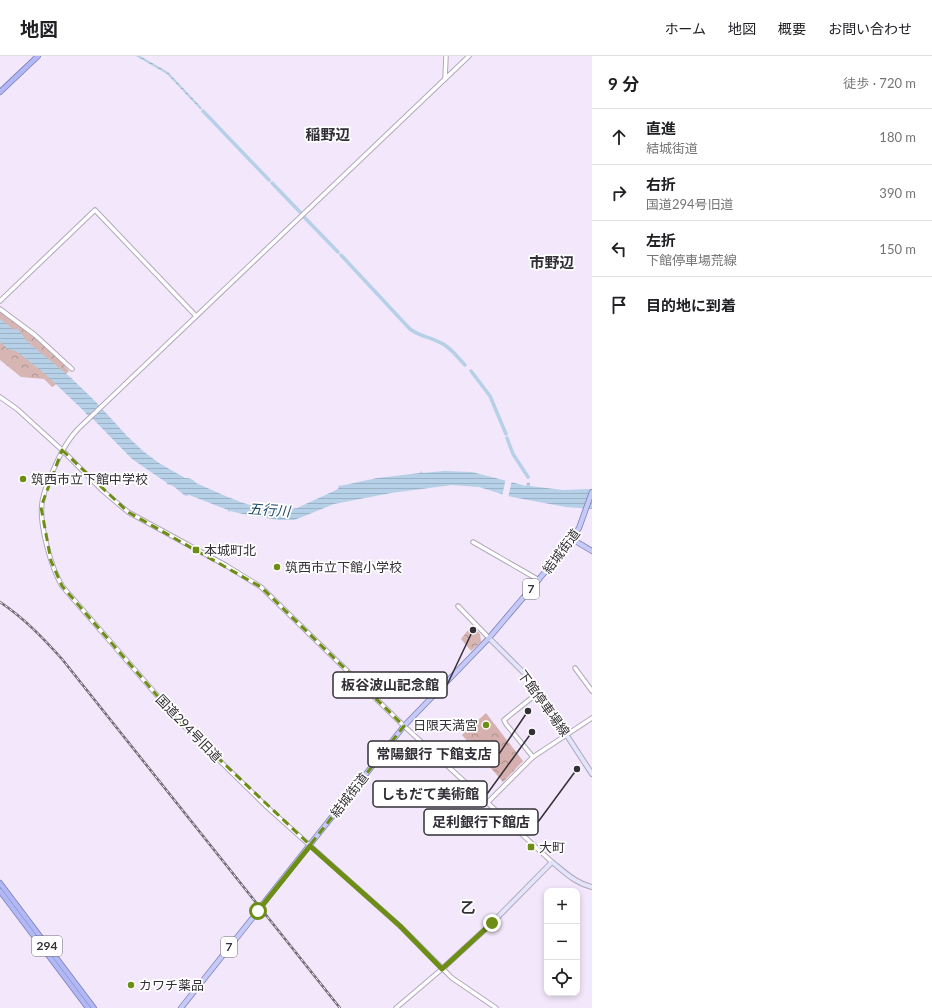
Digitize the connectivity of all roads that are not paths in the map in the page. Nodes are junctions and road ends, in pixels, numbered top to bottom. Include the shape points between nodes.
1 (38, 56) edge
2 (446, 56) edge
3 (469, 56) edge
4 (445, 79) junction
5 (0, 92) edge
6 (0, 301) edge
7 (0, 308) edge
8 (196, 316) junction
9 (72, 369) dead end
10 (0, 397) edge
11 (62, 450) junction
12 (592, 492) edge
13 (572, 539) junction
14 (473, 542) dead end
15 (592, 551) edge
16 (539, 580) junction
17 (458, 606) dead end
18 (489, 638) junction
19 (575, 668) dead end
20 (592, 691) edge
21 (539, 692) junction
22 (592, 718) edge
23 (404, 726) junction
24 (567, 735) junction
25 (533, 757) junction
26 (592, 774) edge
27 (487, 803) junction
28 (310, 846) junction
29 (552, 862) junction
30 (0, 883) edge
31 (592, 887) edge
32 (0, 891) edge
33 (442, 969) junction
34 (88, 1008) edge
35 (94, 1008) edge
36 (181, 1008) edge
37 (396, 1008) edge
38 (496, 1008) edge

1 - 5 highway
2 - 4 street
3 - 4 street, 国道294号旧道
4 - 8 street, 国道294号旧道
6 - 8 street via 95,210
7 - 9 street via 35,335
8 - 11 street, 国道294号旧道 via 85,422
10 - 11 street
11 - 23 street via 128,512 261,587
11 - 28 street, 国道294号旧道 via 41,507 44,535 56,576 62,586 182,723
12 - 13 main road, 結城街道 / 7 via 579,528
13 - 15 main road
13 - 16 main road, 結城街道 / 7
14 - 16 street
16 - 18 main road, 結城街道 / 7
17 - 18 street
18 - 21 main road, 下館停車場線
18 - 23 main road, 結城街道 / 7
19 - 20 street
21 - 24 main road, 下館停車場線
21 - 25 street via 504,720
22 - 24 street
23 - 27 street
23 - 28 main road, 結城街道 / 7
24 - 25 street
24 - 26 main road, 下館停車場線
25 - 27 street
27 - 29 street
28 - 33 street, 国道294号旧道 via 400,926
28 - 36 main road, 結城街道 / 7, bridge
29 - 31 main road via 575,882
29 - 33 main road
30 - 35 highway, 294
32 - 34 highway, 294
33 - 37 street
33 - 38 street, 国道294号旧道

